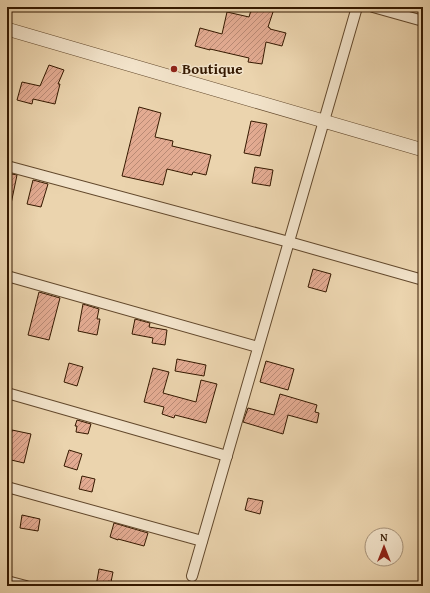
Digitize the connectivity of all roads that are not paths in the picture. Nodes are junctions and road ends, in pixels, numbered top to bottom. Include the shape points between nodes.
1 (357, 7) edge
2 (373, 7) edge
3 (423, 21) edge
4 (7, 30) edge
5 (324, 121) junction
6 (423, 150) edge
7 (7, 166) edge
8 (289, 242) junction
9 (7, 276) edge
10 (423, 280) edge
11 (258, 347) junction
12 (7, 393) edge
13 (227, 456) junction
14 (7, 487) edge
15 (202, 541) junction
16 (192, 576) dead end
17 (7, 581) edge
18 (26, 586) edge

1 - 5 street
2 - 3 street
4 - 5 street
5 - 6 street
5 - 8 street
7 - 8 street
8 - 10 street
8 - 11 street
9 - 11 street
11 - 13 street
12 - 13 street
13 - 15 street
14 - 15 street
15 - 16 street
17 - 18 street

